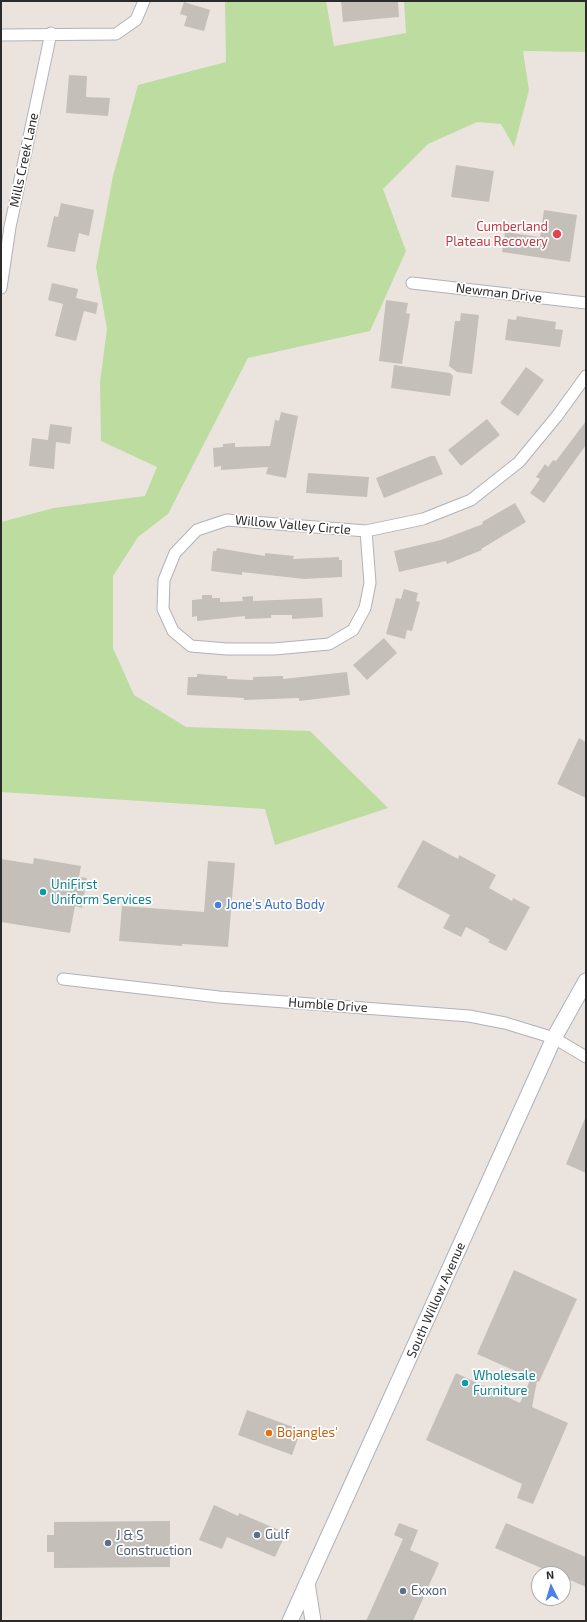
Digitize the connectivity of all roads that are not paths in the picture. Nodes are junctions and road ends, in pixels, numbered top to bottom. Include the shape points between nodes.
1 (144, 1) edge
2 (51, 34) junction
3 (1, 35) edge
4 (412, 282) dead end
5 (1, 288) edge
6 (586, 304) edge
7 (586, 376) edge
8 (366, 531) junction
9 (63, 979) dead end
10 (586, 981) edge
11 (554, 1038) junction
12 (586, 1057) edge
13 (307, 1583) junction
14 (290, 1621) edge
15 (313, 1621) edge

1 - 2 street via 136,20 116,34
2 - 3 street
2 - 5 street, Mills Creek Lane via 10,227
4 - 6 street, Newman Drive
7 - 8 street, Willow Valley Circle via 519,462 471,500 423,519
8 - 8 street, Willow Valley Circle via 227,520 197,530 175,553 164,580 162,609 173,631 191,646 266,649 329,644 353,630 365,608 370,583
9 - 11 street, Humble Drive via 219,997 469,1016 505,1022
10 - 11 main road, South Willow Avenue
11 - 12 street, Humble Drive
11 - 13 main road, South Willow Avenue
13 - 14 main road, South Willow Avenue
13 - 15 main road

